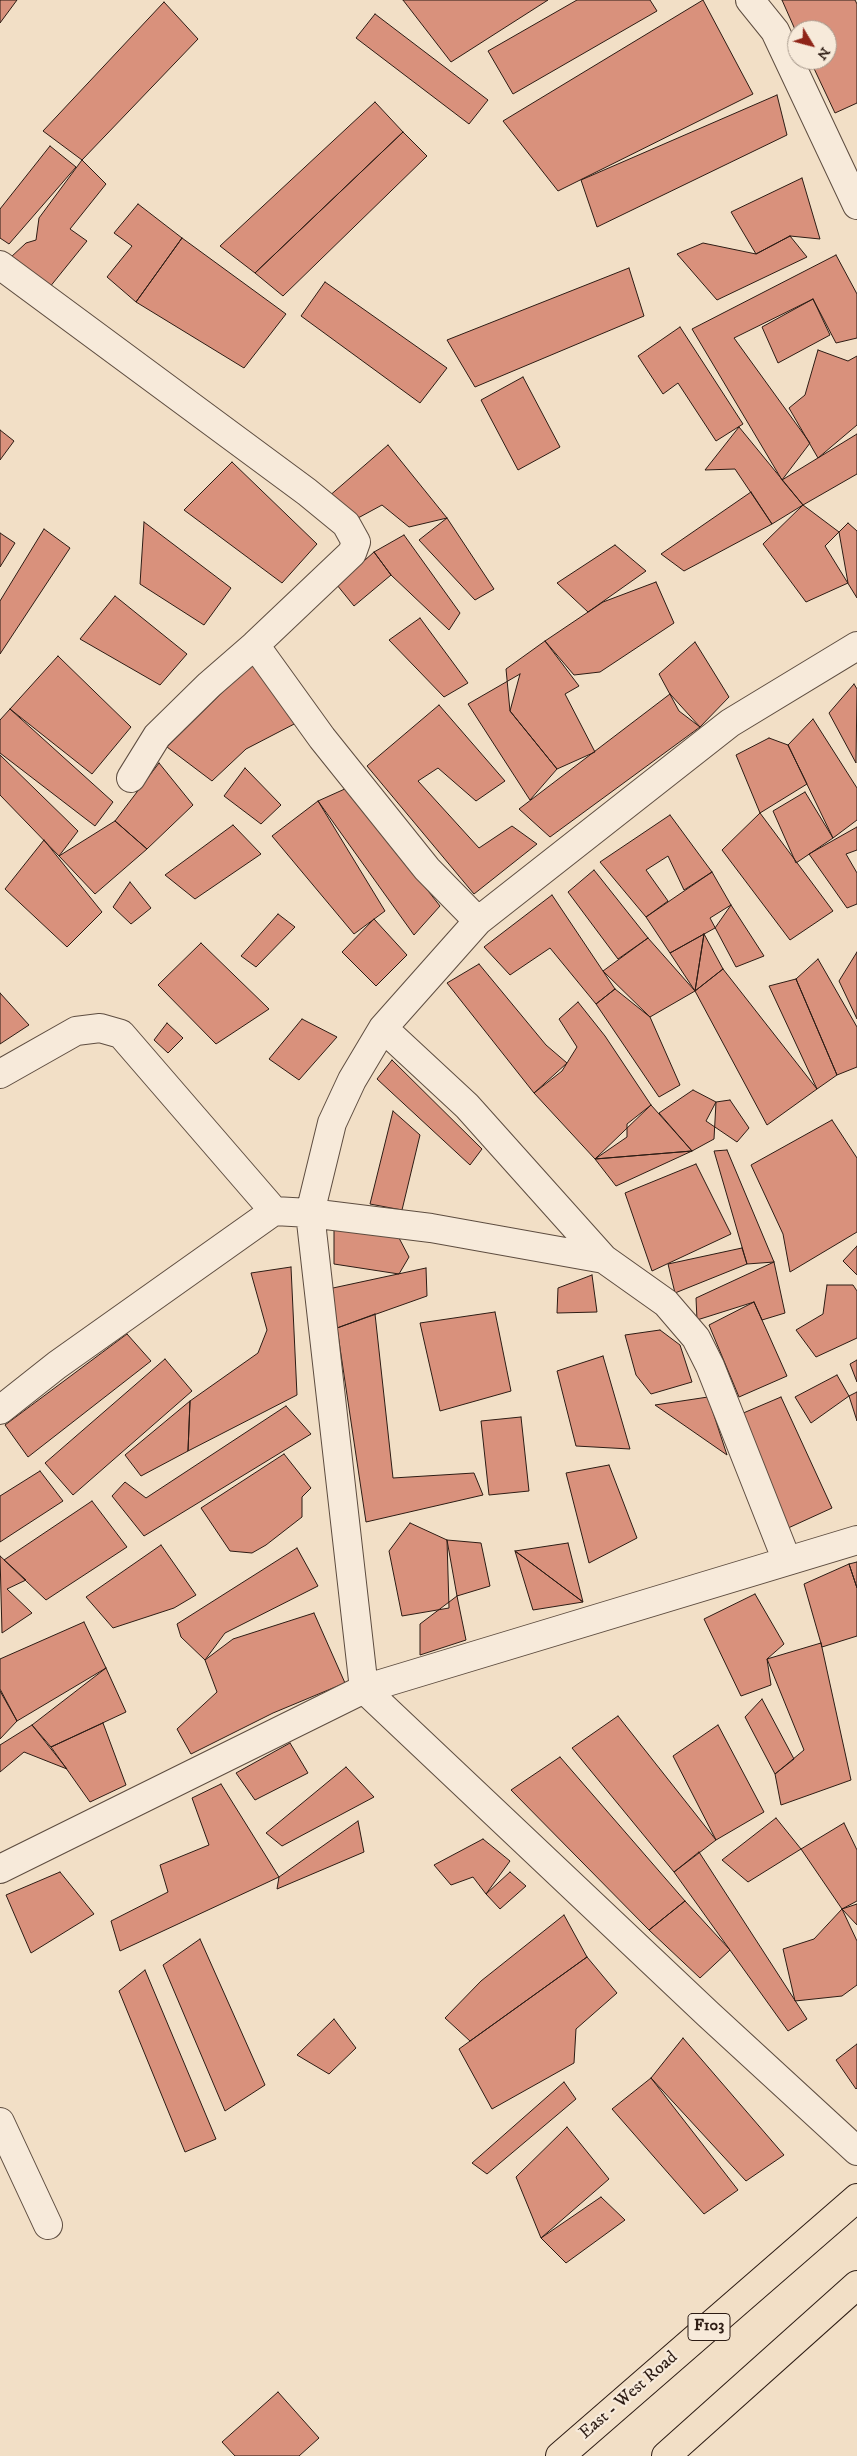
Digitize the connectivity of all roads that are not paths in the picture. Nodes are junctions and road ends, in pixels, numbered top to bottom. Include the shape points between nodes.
1 (750, 0) edge
2 (857, 206) edge
3 (0, 265) edge
4 (256, 645) junction
5 (857, 646) edge
6 (131, 778) dead end
7 (478, 921) junction
8 (383, 1028) junction
9 (0, 1074) edge
10 (274, 1211) junction
11 (310, 1213) junction
12 (604, 1259) junction
13 (0, 1410) edge
14 (857, 1540) edge
15 (787, 1561) junction
16 (364, 1689) junction
17 (0, 1869) edge
18 (0, 2122) edge
19 (857, 2151) edge
20 (857, 2198) edge
21 (48, 2225) dead end
22 (857, 2285) edge
23 (560, 2456) edge
24 (666, 2456) edge

1 - 2 street via 775,31
3 - 4 street via 346,524 356,542 352,553
4 - 6 street via 208,685 157,736
4 - 7 street via 322,738 427,868
5 - 7 street via 730,723
7 - 8 street
8 - 11 street via 352,1080 332,1124
8 - 12 street via 467,1106
9 - 10 street via 76,1031 100,1028 121,1034
10 - 11 street
10 - 13 street via 57,1364
11 - 12 street via 430,1228
11 - 16 street
12 - 15 street via 666,1303 696,1338
14 - 15 street
15 - 16 street
16 - 17 street
16 - 19 street
18 - 21 street
20 - 23 main road, East - West Road / F103
22 - 24 main road

